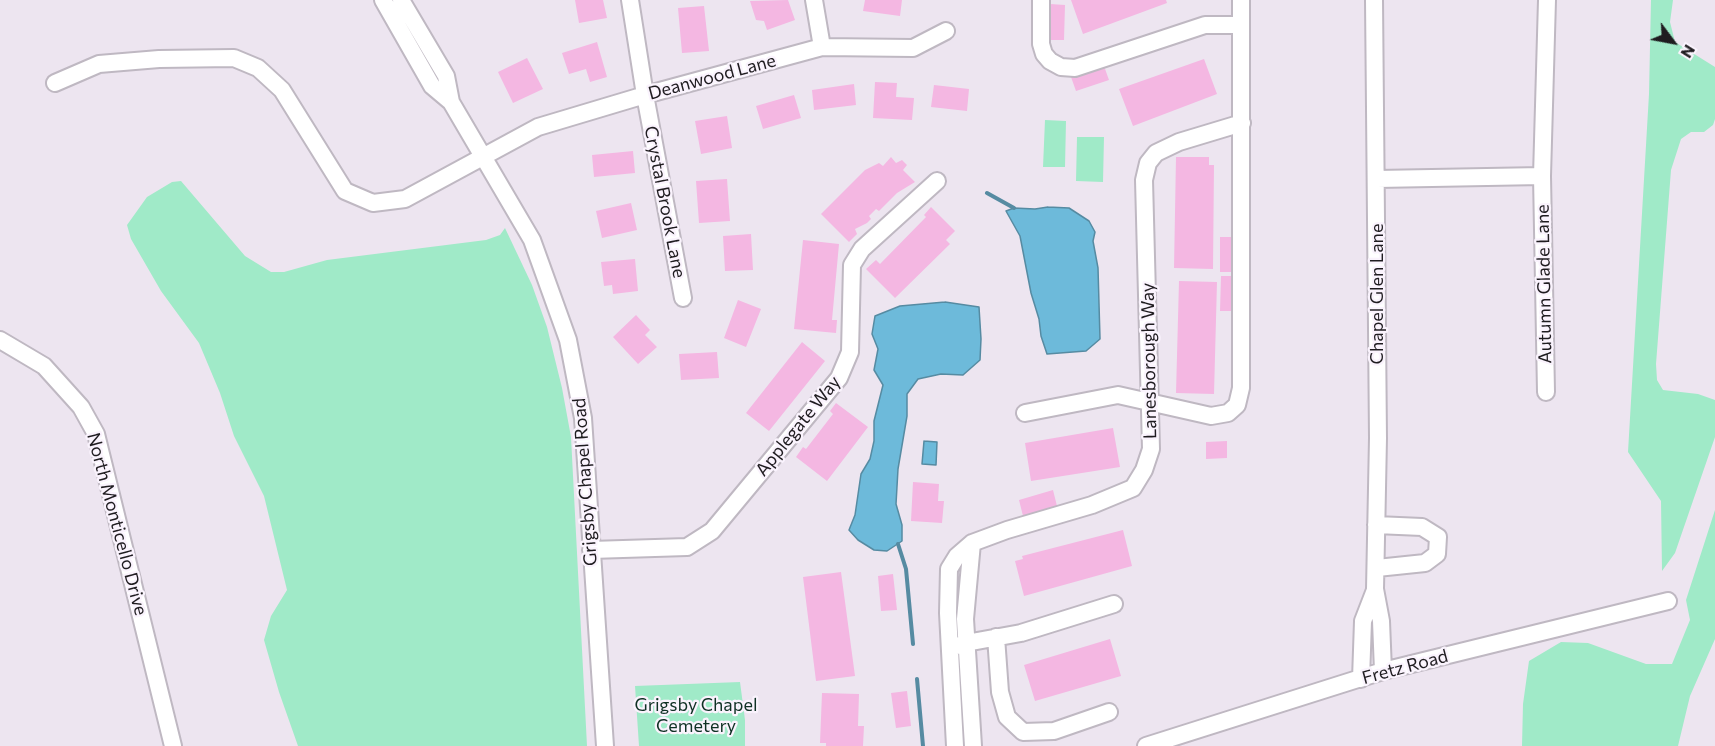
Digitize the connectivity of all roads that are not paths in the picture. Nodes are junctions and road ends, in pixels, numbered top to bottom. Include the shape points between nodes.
1 (382, 0) edge
2 (401, 0) edge
3 (630, 0) edge
4 (814, 0) edge
5 (1041, 0) edge
6 (1241, 0) edge
7 (1374, 0) edge
8 (1546, 0) edge
9 (1241, 25) junction
10 (946, 31) dead end
11 (822, 47) junction
12 (55, 83) dead end
13 (645, 95) junction
14 (451, 102) junction
15 (1242, 123) junction
16 (484, 158) junction
17 (1542, 176) junction
18 (1377, 179) junction
19 (937, 181) dead end
20 (683, 298) dead end
21 (0, 339) edge
22 (1546, 393) dead end
23 (1150, 401) junction
24 (1025, 412) dead end
25 (1376, 525) junction
26 (591, 550) junction
27 (1377, 568) junction
28 (1375, 589) junction
29 (1668, 601) dead end
30 (1114, 604) dead end
31 (996, 637) junction
32 (958, 646) junction
33 (1383, 671) junction
34 (1361, 679) junction
35 (1109, 712) dead end
36 (971, 727) junction
37 (954, 728) junction
38 (173, 746) edge
39 (605, 746) edge
40 (955, 746) edge
41 (973, 746) edge
42 (1146, 746) edge

1 - 14 street, Grigsby Chapel Road via 432,86
2 - 14 street, Grigsby Chapel Road via 446,76
3 - 13 street, Crystal Brook Lane
4 - 11 street
5 - 9 street via 1041,44 1050,61 1061,67 1075,68 1205,25
6 - 9 street
7 - 18 street, Chapel Glen Lane
8 - 17 street, Autumn Glade Lane
9 - 15 street
10 - 11 street, Deanwood Lane via 913,48
11 - 13 street, Deanwood Lane
12 - 16 street, Deanwood Lane via 99,64 234,58 258,68 282,90 345,191 373,203 405,199
13 - 16 street, Deanwood Lane via 538,127
13 - 20 street, Crystal Brook Lane
14 - 16 street, Grigsby Chapel Road
15 - 23 street, Lanesborough Way via 1179,142 1156,153 1148,163 1144,180
15 - 23 street via 1241,388 1237,405 1228,413 1211,416
16 - 26 street, Grigsby Chapel Road via 532,240 568,340 583,418
17 - 18 street
17 - 22 street, Autumn Glade Lane
18 - 25 street, Chapel Glen Lane
19 - 26 street, Applegate Way via 862,249 852,265 850,352 839,378 712,531 687,547
21 - 38 street, North Monticello Drive via 44,366 81,407 96,434
23 - 24 street via 1118,395
23 - 32 street, Lanesborough Way via 1151,449 1133,488 972,543 957,556 949,569 948,613
25 - 27 street, Chapel Glen Lane
25 - 27 street via 1422,527 1437,537 1437,554 1425,563
26 - 39 street, Grigsby Chapel Road
27 - 28 street, Chapel Glen Lane
28 - 33 street, Chapel Glen Lane
28 - 34 street, Chapel Glen Lane via 1363,621
29 - 33 street, Fretz Road
30 - 31 street
31 - 32 street
31 - 35 street via 1000,692 1007,717 1023,732 1054,731
32 - 36 street, Lanesborough Way
32 - 37 street, Lanesborough Way
33 - 34 street, Fretz Road
34 - 42 street, Fretz Road
36 - 37 street
36 - 41 street, Lanesborough Way
37 - 40 street, Lanesborough Way

